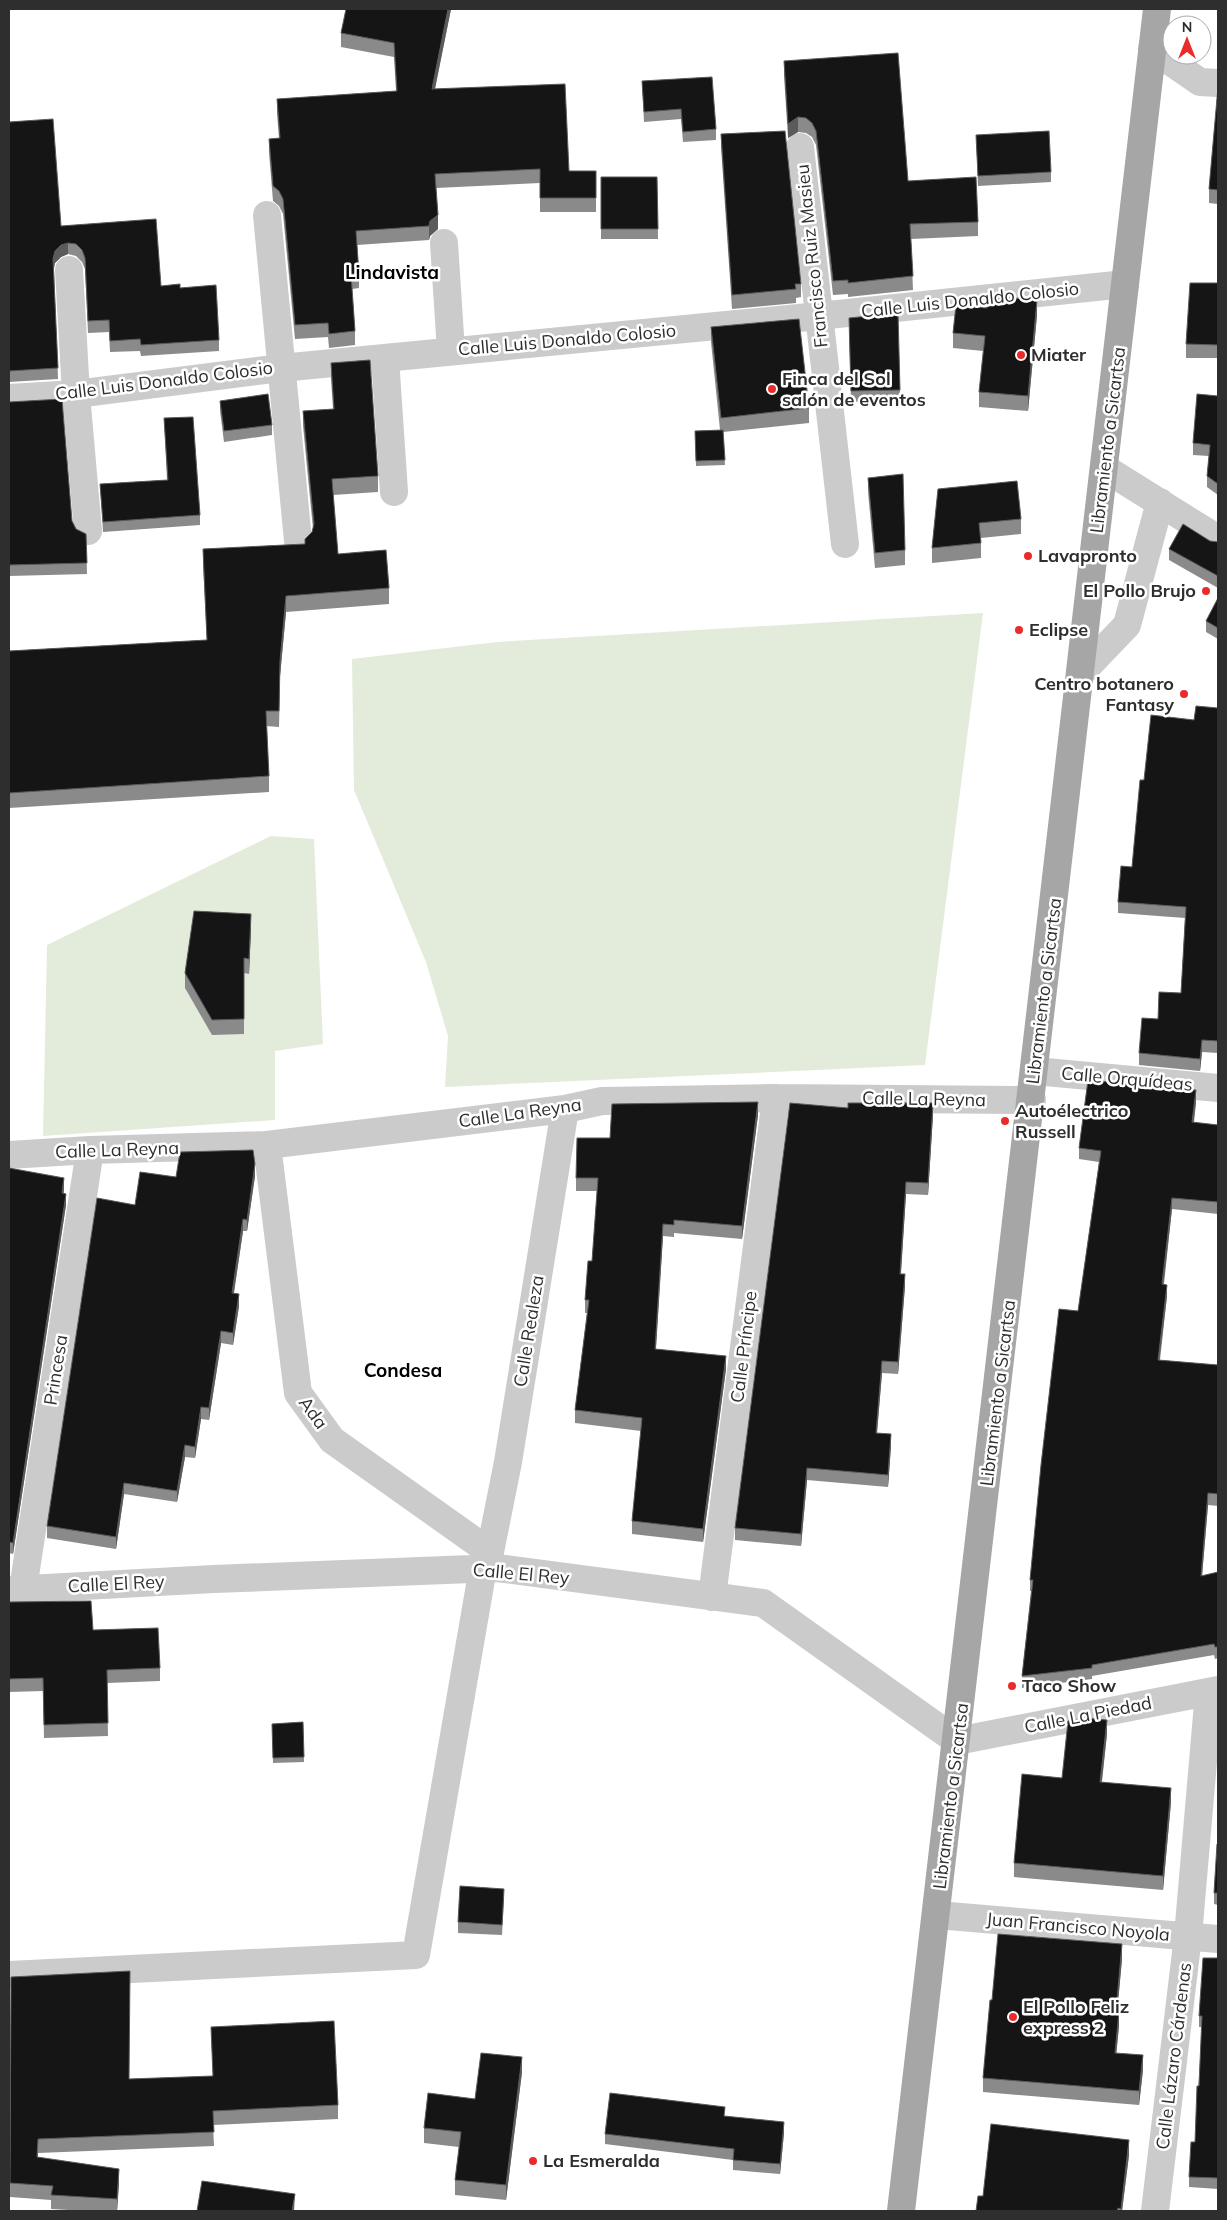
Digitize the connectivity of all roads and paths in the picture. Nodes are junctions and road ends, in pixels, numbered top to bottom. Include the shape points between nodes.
1 (1157, 9) edge
2 (1152, 49) junction
3 (1218, 83) edge
4 (800, 147) dead end
5 (266, 215) dead end
6 (444, 243) dead end
7 (69, 270) dead end
8 (1125, 284) junction
9 (819, 316) junction
10 (451, 351) junction
11 (385, 358) junction
12 (281, 368) junction
13 (76, 394) junction
14 (9, 398) edge
15 (1104, 468) junction
16 (394, 492) dead end
17 (1160, 502) junction
18 (88, 531) dead end
19 (1218, 538) edge
20 (298, 541) dead end
21 (845, 544) dead end
22 (1081, 673) junction
23 (1035, 1071) junction
24 (1218, 1088) edge
25 (776, 1098) junction
26 (1032, 1100) junction
27 (565, 1109) junction
28 (266, 1145) junction
29 (90, 1150) junction
30 (9, 1155) edge
31 (486, 1560) junction
32 (16, 1590) edge
33 (712, 1597) junction
34 (1214, 1691) edge
35 (957, 1741) junction
36 (937, 1915) junction
37 (1188, 1936) junction
38 (1218, 1939) edge
39 (9, 1976) edge
40 (901, 2211) edge
41 (1156, 2211) edge

1 - 2 main road, Libramiento a Sicartsa
2 - 3 street via 1200,82
2 - 8 main road, Libramiento a Sicartsa
4 - 9 street, Francisco Ruiz Masieu
5 - 12 street
6 - 10 street
7 - 13 street
8 - 9 street, Calle Luis Donaldo Colosio
8 - 15 main road, Libramiento a Sicartsa
9 - 10 street, Calle Luis Donaldo Colosio
9 - 21 street, Francisco Ruiz Masieu
10 - 11 street, Calle Luis Donaldo Colosio
11 - 12 street, Calle Luis Donaldo Colosio
11 - 16 street
12 - 13 street, Calle Luis Donaldo Colosio
12 - 20 street
13 - 14 street, Calle Luis Donaldo Colosio
13 - 18 street
15 - 17 street
15 - 22 main road, Libramiento a Sicartsa
17 - 19 street
17 - 22 street via 1127,625
22 - 23 main road, Libramiento a Sicartsa
23 - 24 street, Calle Orquídeas
23 - 26 main road, Libramiento a Sicartsa
25 - 26 street, Calle La Reyna
25 - 27 street, Calle La Reyna via 602,1101
25 - 33 street, Calle Príncipe
26 - 35 main road, Libramiento a Sicartsa
27 - 28 street, Calle La Reyna
27 - 31 street, Calle Realeza via 508,1462
28 - 29 street, Calle La Reyna
28 - 31 street, Ada via 298,1393 332,1440
29 - 30 street, Calle La Reyna
29 - 32 street, Princesa
31 - 32 street, Calle El Rey
31 - 33 street, Calle El Rey via 497,1568
31 - 39 street, Calle Realeza via 416,1955
33 - 35 street, Calle El Rey via 763,1603
34 - 35 street, Calle La Piedad
34 - 37 street, Calle Lázaro Cárdenas
35 - 36 main road, Libramiento a Sicartsa
36 - 37 street, Juan Francisco Noyola
36 - 40 main road, Libramiento a Sicartsa
37 - 38 street, Juan Francisco Noyola
37 - 41 street, Calle Lázaro Cárdenas

